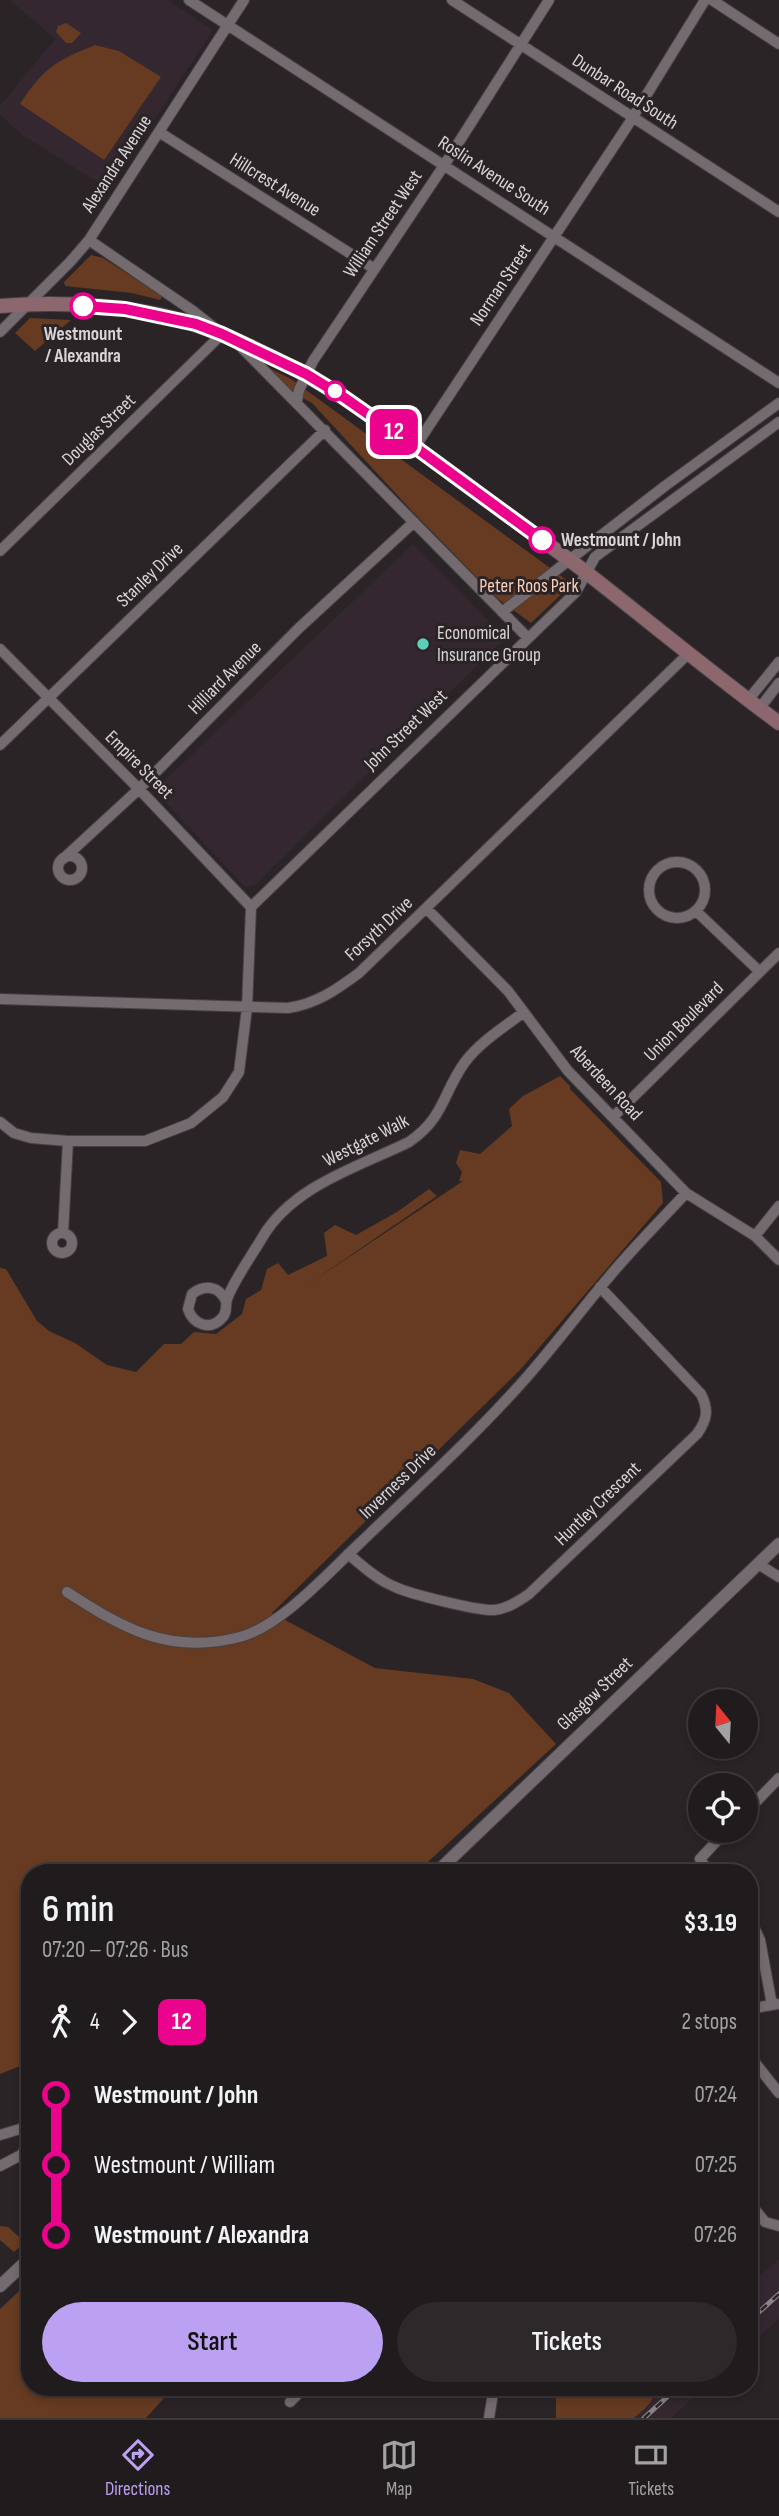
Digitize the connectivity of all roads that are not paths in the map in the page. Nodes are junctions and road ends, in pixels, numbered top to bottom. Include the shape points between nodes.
1 (189, 0) edge
2 (244, 0) edge
3 (452, 0) edge
4 (550, 0) edge
5 (705, 0) edge
6 (712, 0) edge
7 (228, 25) junction
8 (779, 44) edge
9 (520, 46) junction
10 (632, 118) junction
11 (159, 132) junction
12 (445, 164) junction
13 (779, 212) edge
14 (555, 237) junction
15 (89, 240) junction
16 (373, 268) junction
17 (28, 304) junction
18 (0, 306) edge
19 (0, 332) edge
20 (229, 337) junction
21 (306, 374) junction
22 (779, 383) edge
23 (297, 401) junction
24 (779, 403) edge
25 (779, 422) edge
26 (325, 430) junction
27 (415, 447) junction
28 (414, 522) junction
29 (0, 551) edge
30 (569, 560) junction
31 (587, 574) junction
32 (502, 612) junction
33 (528, 638) junction
34 (0, 649) edge
35 (688, 653) junction
36 (779, 662) edge
37 (779, 683) edge
38 (48, 698) junction
39 (754, 704) junction
40 (779, 723) edge
41 (0, 745) edge
42 (139, 789) junction
43 (62, 859) dead end
44 (251, 907) junction
45 (426, 908) junction
46 (696, 911) junction
47 (779, 953) edge
48 (760, 971) junction
49 (0, 999) edge
50 (247, 1008) junction
51 (524, 1012) junction
52 (614, 1116) junction
53 (0, 1122) edge
54 (68, 1142) junction
55 (686, 1193) junction
56 (779, 1206) edge
57 (64, 1233) dead end
58 (755, 1236) junction
59 (779, 1261) edge
60 (600, 1287) junction
61 (226, 1301) dead end
62 (779, 1544) edge
63 (348, 1554) junction
64 (758, 1564) junction
65 (779, 1577) edge
66 (67, 1592) dead end
67 (779, 1778) edge
68 (758, 1800) edge
69 (714, 1843) edge
70 (445, 1864) edge
71 (703, 1864) edge
72 (758, 1934) edge
73 (776, 2004) edge
74 (758, 2007) edge
75 (758, 2066) edge
76 (779, 2093) edge
77 (21, 2129) edge
78 (0, 2135) edge
79 (21, 2155) edge
80 (0, 2166) edge
81 (758, 2213) edge
82 (779, 2225) edge
83 (21, 2266) edge
84 (0, 2286) edge
85 (296, 2396) edge
86 (493, 2396) edge
87 (290, 2402) dead end
88 (489, 2418) edge

1 - 7 street, Roslin Avenue South
2 - 7 street, Alexandra Avenue
3 - 9 street, Dunbar Road South
4 - 9 street, William Street West
5 - 10 street, Norman Street
6 - 8 street
7 - 11 street, Alexandra Avenue
7 - 12 street, Roslin Avenue South
9 - 10 street, Dunbar Road South
9 - 12 street, William Street West
10 - 13 street, Dunbar Road South
10 - 14 street, Norman Street
11 - 15 street, Alexandra Avenue
11 - 16 street, Hillcrest Avenue
12 - 14 street, Roslin Avenue South
12 - 16 street, William Street West
14 - 22 street, Roslin Avenue South
14 - 27 street, Norman Street
15 - 17 street, Alexandra Avenue
15 - 20 street
16 - 21 street, William Street West
17 - 18 main road
17 - 19 street, Alexandra Avenue
17 - 20 main road via 125,309 196,324
20 - 21 main road
20 - 23 street
20 - 29 street, Douglas Street
21 - 23 street, William Street West
21 - 27 main road
23 - 26 street
24 - 30 street
25 - 31 street, John Street West via 595,557
26 - 28 street
26 - 38 street, Stanley Drive
27 - 30 main road
28 - 32 street
28 - 42 street, Hilliard Avenue via 299,628
30 - 31 main road
30 - 32 street
31 - 33 street, John Street West via 576,592
31 - 35 main road
32 - 33 street
33 - 44 street, John Street West
34 - 38 street, Empire Street
35 - 39 main road
35 - 45 street, Forsyth Drive
36 - 39 street
37 - 39 street
38 - 41 street, Stanley Drive
38 - 42 street, Empire Street
39 - 40 main road
42 - 43 street, Hilliard Avenue
42 - 44 street, Empire Street
44 - 50 street
45 - 50 street, Forsyth Drive via 359,973 327,996 304,1006
45 - 51 street, Aberdeen Road
46 - 46 street via 706,887 699,871 681,861 660,867 649,884 654,906 670,918
46 - 48 street
47 - 48 street, Union Boulevard
48 - 52 street, Union Boulevard
49 - 50 street, Forsyth Drive
50 - 54 street via 239,1072 223,1097 191,1123 145,1141
51 - 52 street, Aberdeen Road via 568,1071
51 - 61 street, Westgate Walk via 467,1060 432,1124 409,1142 318,1186 282,1213
52 - 55 street, Aberdeen Road
53 - 54 street via 31,1138
54 - 57 street
55 - 58 street, Aberdeen Road
55 - 60 street, Inverness Drive
56 - 58 street
58 - 59 street, Aberdeen Road
60 - 63 street, Inverness Drive via 526,1378
60 - 63 street, Huntley Crescent via 701,1394 707,1411 697,1434 513,1605 495,1610 470,1607 392,1586
62 - 64 street, Glasgow Street
63 - 66 street, Inverness Drive via 275,1619 256,1631 220,1641 171,1643 151,1637
64 - 65 street
64 - 70 street, Glasgow Street
67 - 68 street
69 - 71 street via 699,1859
72 - 73 street
73 - 74 street
75 - 76 street
77 - 78 street
79 - 80 street
81 - 82 street via 765,2222
83 - 84 street
85 - 87 street
86 - 88 street

